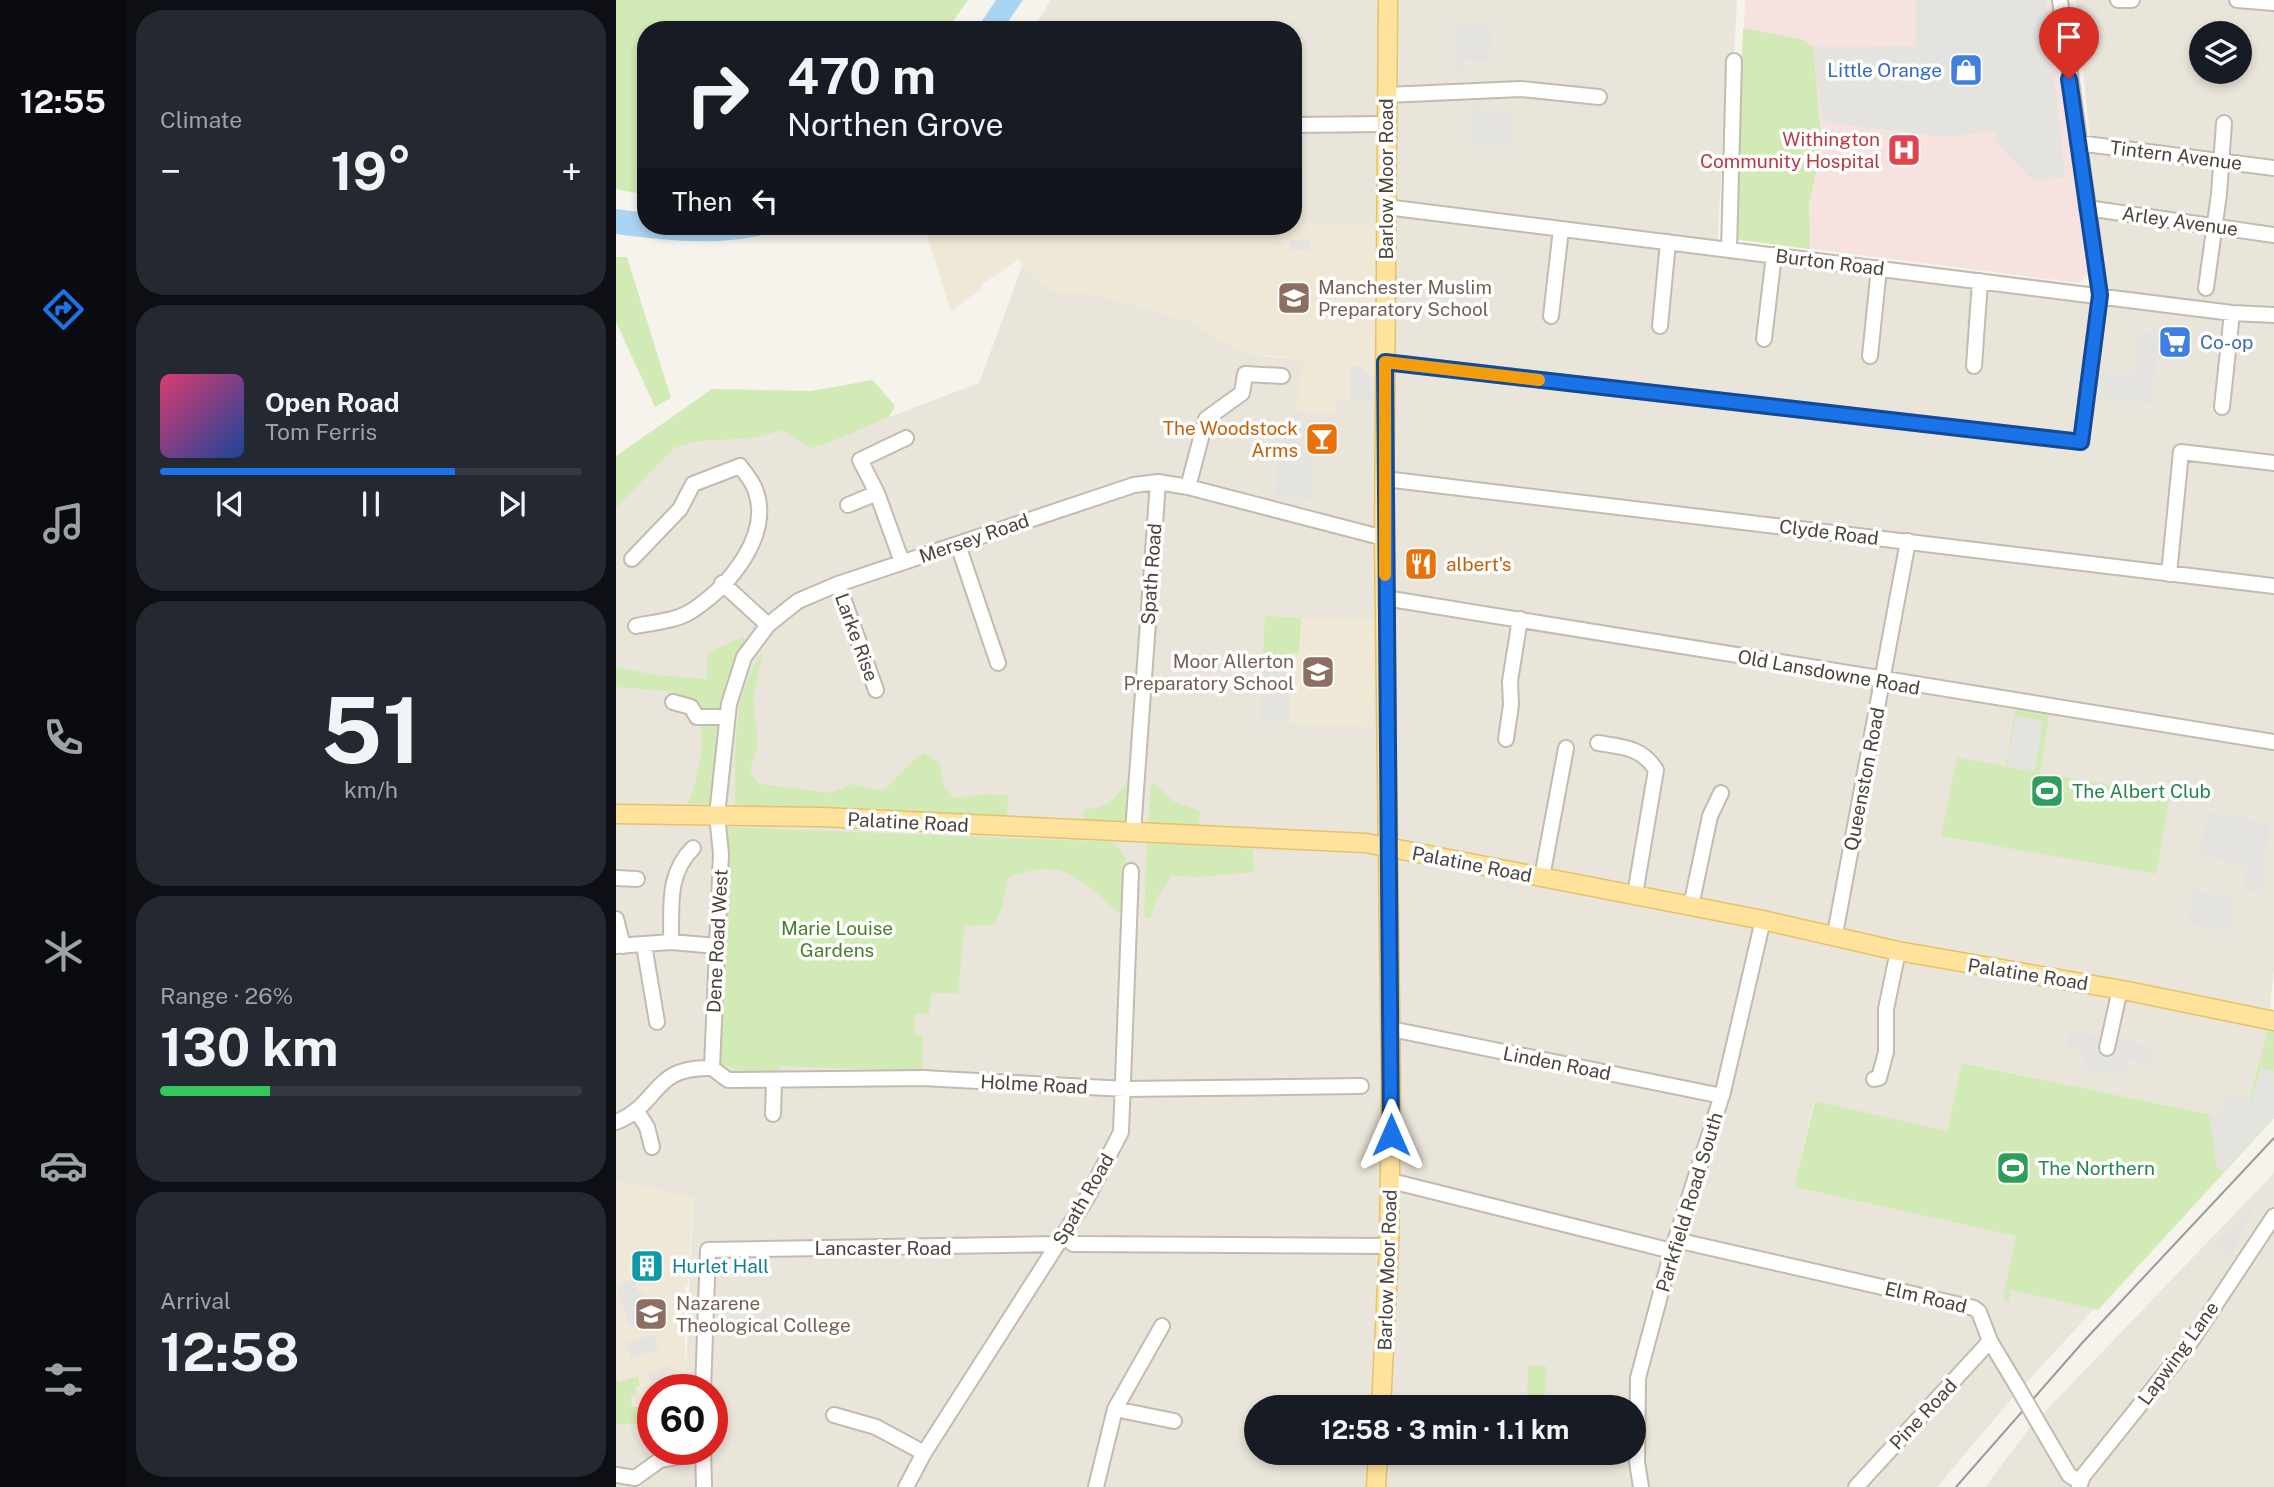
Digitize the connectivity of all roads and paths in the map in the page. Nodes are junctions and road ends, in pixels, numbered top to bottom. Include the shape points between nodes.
1 (1388, 0) edge
2 (2060, 0) edge
3 (2118, 0) edge
4 (2133, 0) edge
5 (2237, 0) edge
6 (2274, 3) edge
7 (1734, 61) dead end
8 (1386, 94) junction
9 (1599, 97) dead end
10 (2224, 123) dead end
11 (1386, 124) junction
12 (1302, 125) edge
13 (2078, 143) junction
14 (2222, 160) junction
15 (2274, 168) edge
16 (1386, 207) junction
17 (2087, 208) junction
18 (2216, 226) junction
19 (1561, 229) junction
20 (2274, 235) edge
21 (1668, 242) junction
22 (1729, 250) junction
23 (1774, 255) junction
24 (1879, 268) junction
25 (1980, 281) junction
26 (2206, 288) dead end
27 (2100, 295) junction
28 (2232, 313) junction
29 (2274, 315) edge
30 (1550, 316) dead end
31 (1660, 326) dead end
32 (1764, 339) dead end
33 (1870, 356) dead end
34 (1385, 362) junction
35 (1974, 366) dead end
36 (1282, 376) dead end
37 (2222, 407) dead end
38 (906, 438) dead end
39 (2274, 463) edge
40 (1384, 479) junction
41 (1158, 482) junction
42 (1188, 487) junction
43 (877, 493) junction
44 (848, 505) dead end
45 (1384, 538) junction
46 (1908, 541) junction
47 (958, 545) junction
48 (632, 559) dead end
49 (902, 562) junction
50 (2169, 574) junction
51 (722, 583) junction
52 (838, 584) junction
53 (2274, 586) edge
54 (1385, 598) junction
55 (1520, 619) junction
56 (768, 625) junction
57 (636, 626) dead end
58 (999, 663) dead end
59 (1882, 681) junction
60 (876, 690) dead end
61 (673, 702) dead end
62 (727, 717) junction
63 (1506, 739) dead end
64 (1598, 743) dead end
65 (2274, 743) edge
66 (1566, 748) dead end
67 (1721, 793) dead end
68 (616, 814) edge
69 (717, 815) junction
70 (1133, 832) junction
71 (1387, 847) junction
72 (693, 848) dead end
73 (1131, 871) dead end
74 (1542, 877) junction
75 (616, 878) edge
76 (637, 879) dead end
77 (1635, 894) junction
78 (1691, 905) junction
79 (616, 919) edge
80 (1763, 920) junction
81 (1835, 934) junction
82 (671, 942) junction
83 (644, 944) junction
84 (620, 946) edge
85 (717, 946) junction
86 (1898, 951) junction
87 (2120, 989) junction
88 (2274, 1021) edge
89 (657, 1022) dead end
90 (1391, 1029) junction
91 (2107, 1048) dead end
92 (712, 1068) junction
93 (1874, 1079) dead end
94 (774, 1081) junction
95 (1361, 1086) dead end
96 (1125, 1089) junction
97 (1722, 1096) junction
98 (636, 1110) junction
99 (773, 1114) dead end
100 (616, 1122) edge
101 (652, 1147) dead end
102 (1391, 1181) junction
103 (2274, 1216) edge
104 (2269, 1232) edge
105 (1057, 1244) junction
106 (1073, 1244) dead end
107 (1390, 1246) junction
108 (1674, 1246) junction
109 (1162, 1326) dead end
110 (1990, 1341) junction
111 (704, 1374) edge
112 (1382, 1395) edge
113 (1115, 1409) junction
114 (834, 1415) dead end
115 (1174, 1421) dead end
116 (924, 1453) junction
117 (653, 1465) edge
118 (703, 1465) edge
119 (1377, 1465) edge
120 (616, 1475) edge
121 (2079, 1485) edge
122 (704, 1487) edge
123 (906, 1487) edge
124 (1096, 1487) edge
125 (1376, 1487) edge
126 (1641, 1487) edge
127 (1856, 1487) edge

1 - 8 main road, Barlow Moor Road
2 - 13 street
3 - 4 street
5 - 6 street
7 - 22 street
8 - 9 street via 1521,89
8 - 11 main road, Barlow Moor Road
10 - 14 street
11 - 12 street
11 - 16 main road, Barlow Moor Road
13 - 14 street, Tintern Avenue
13 - 17 street
14 - 15 street, Tintern Avenue
14 - 18 street
16 - 19 street, Burton Road
16 - 34 main road, Barlow Moor Road
17 - 18 street, Arley Avenue
17 - 27 street
18 - 20 street, Arley Avenue
18 - 26 street
19 - 21 street, Burton Road
19 - 30 street
21 - 22 street, Burton Road
21 - 31 street
22 - 23 street, Burton Road
23 - 24 street, Burton Road
23 - 32 street
24 - 25 street, Burton Road
24 - 33 street
25 - 27 street, Burton Road
25 - 35 street
27 - 28 street, Burton Road
27 - 34 street via 2081,442
28 - 29 street, Burton Road
28 - 37 street
34 - 40 main road, Barlow Moor Road
36 - 42 street via 1245,374 1242,393 1206,419
38 - 43 street via 860,460
39 - 50 street via 2180,452
40 - 45 main road, Barlow Moor Road
40 - 46 street, Clyde Road
41 - 42 street, Mersey Road
41 - 47 street, Mersey Road via 1134,485
41 - 70 street, Spath Road
42 - 45 street, Mersey Road
43 - 44 street
43 - 49 street
45 - 54 main road, Barlow Moor Road
46 - 50 street, Clyde Road
46 - 59 street, Queenston Road
47 - 49 street, Mersey Road
47 - 58 street
48 - 51 street via 680,509 693,484 740,466 755,489 756,541
49 - 52 street, Mersey Road
50 - 53 street, Clyde Road
51 - 56 street
51 - 57 street via 693,611
52 - 56 street, Mersey Road via 798,601
52 - 60 street, Larke Rise
54 - 55 street, Old Lansdowne Road
54 - 71 main road, Barlow Moor Road
55 - 59 street, Old Lansdowne Road
55 - 63 street
56 - 62 street, Mersey Road via 744,657
59 - 65 street, Old Lansdowne Road
59 - 81 street, Queenston Road
61 - 62 street via 691,707 697,717
62 - 69 street, Mersey Road
64 - 77 street via 1634,749 1648,757 1656,770
66 - 74 street
67 - 78 street via 1710,816
68 - 69 main road, Palatine Road
69 - 70 main road, Palatine Road
69 - 85 street, Dene Road West via 721,854
70 - 71 main road, Palatine Road via 1349,841
71 - 74 main road, Palatine Road
71 - 90 main road, Barlow Moor Road
72 - 82 street via 674,876
73 - 96 street, Spath Road
74 - 77 main road, Palatine Road
75 - 76 street
77 - 78 main road, Palatine Road
78 - 80 main road, Palatine Road
79 - 84 street
80 - 81 main road, Palatine Road
80 - 97 street, Parkfield Road South
81 - 86 main road, Palatine Road
82 - 83 street
82 - 85 street
83 - 84 street
83 - 89 street
85 - 92 street, Dene Road West
86 - 87 main road, Palatine Road
86 - 93 street via 1886,1009 1886,1052 1879,1078
87 - 88 main road, Palatine Road
87 - 91 street
90 - 97 street, Linden Road
90 - 102 main road, Barlow Moor Road
92 - 94 street, Holme Road via 728,1080
92 - 98 street via 691,1067 669,1075
94 - 96 street, Holme Road via 923,1078
94 - 99 street
95 - 96 street, Holme Road
96 - 105 street, Spath Road via 1121,1132
97 - 108 street, Parkfield Road South
98 - 100 street
98 - 101 street
102 - 107 main road, Barlow Moor Road
102 - 108 street, Elm Road
103 - 104 street, Lapwing Lane
104 - 121 street, Lapwing Lane
105 - 111 street, Lancaster Road via 708,1250
105 - 116 street, Spath Road
106 - 107 street
107 - 112 main road, Barlow Moor Road
108 - 110 street, Elm Road via 1974,1308
108 - 126 street, Parkfield Road South via 1638,1378
109 - 113 street
110 - 121 street, Elm Road, bridge
110 - 127 street, Pine Road
113 - 115 street
113 - 124 street
114 - 116 street via 876,1427
116 - 123 street, Spath Road
117 - 120 street via 635,1478
118 - 122 street
119 - 125 main road

